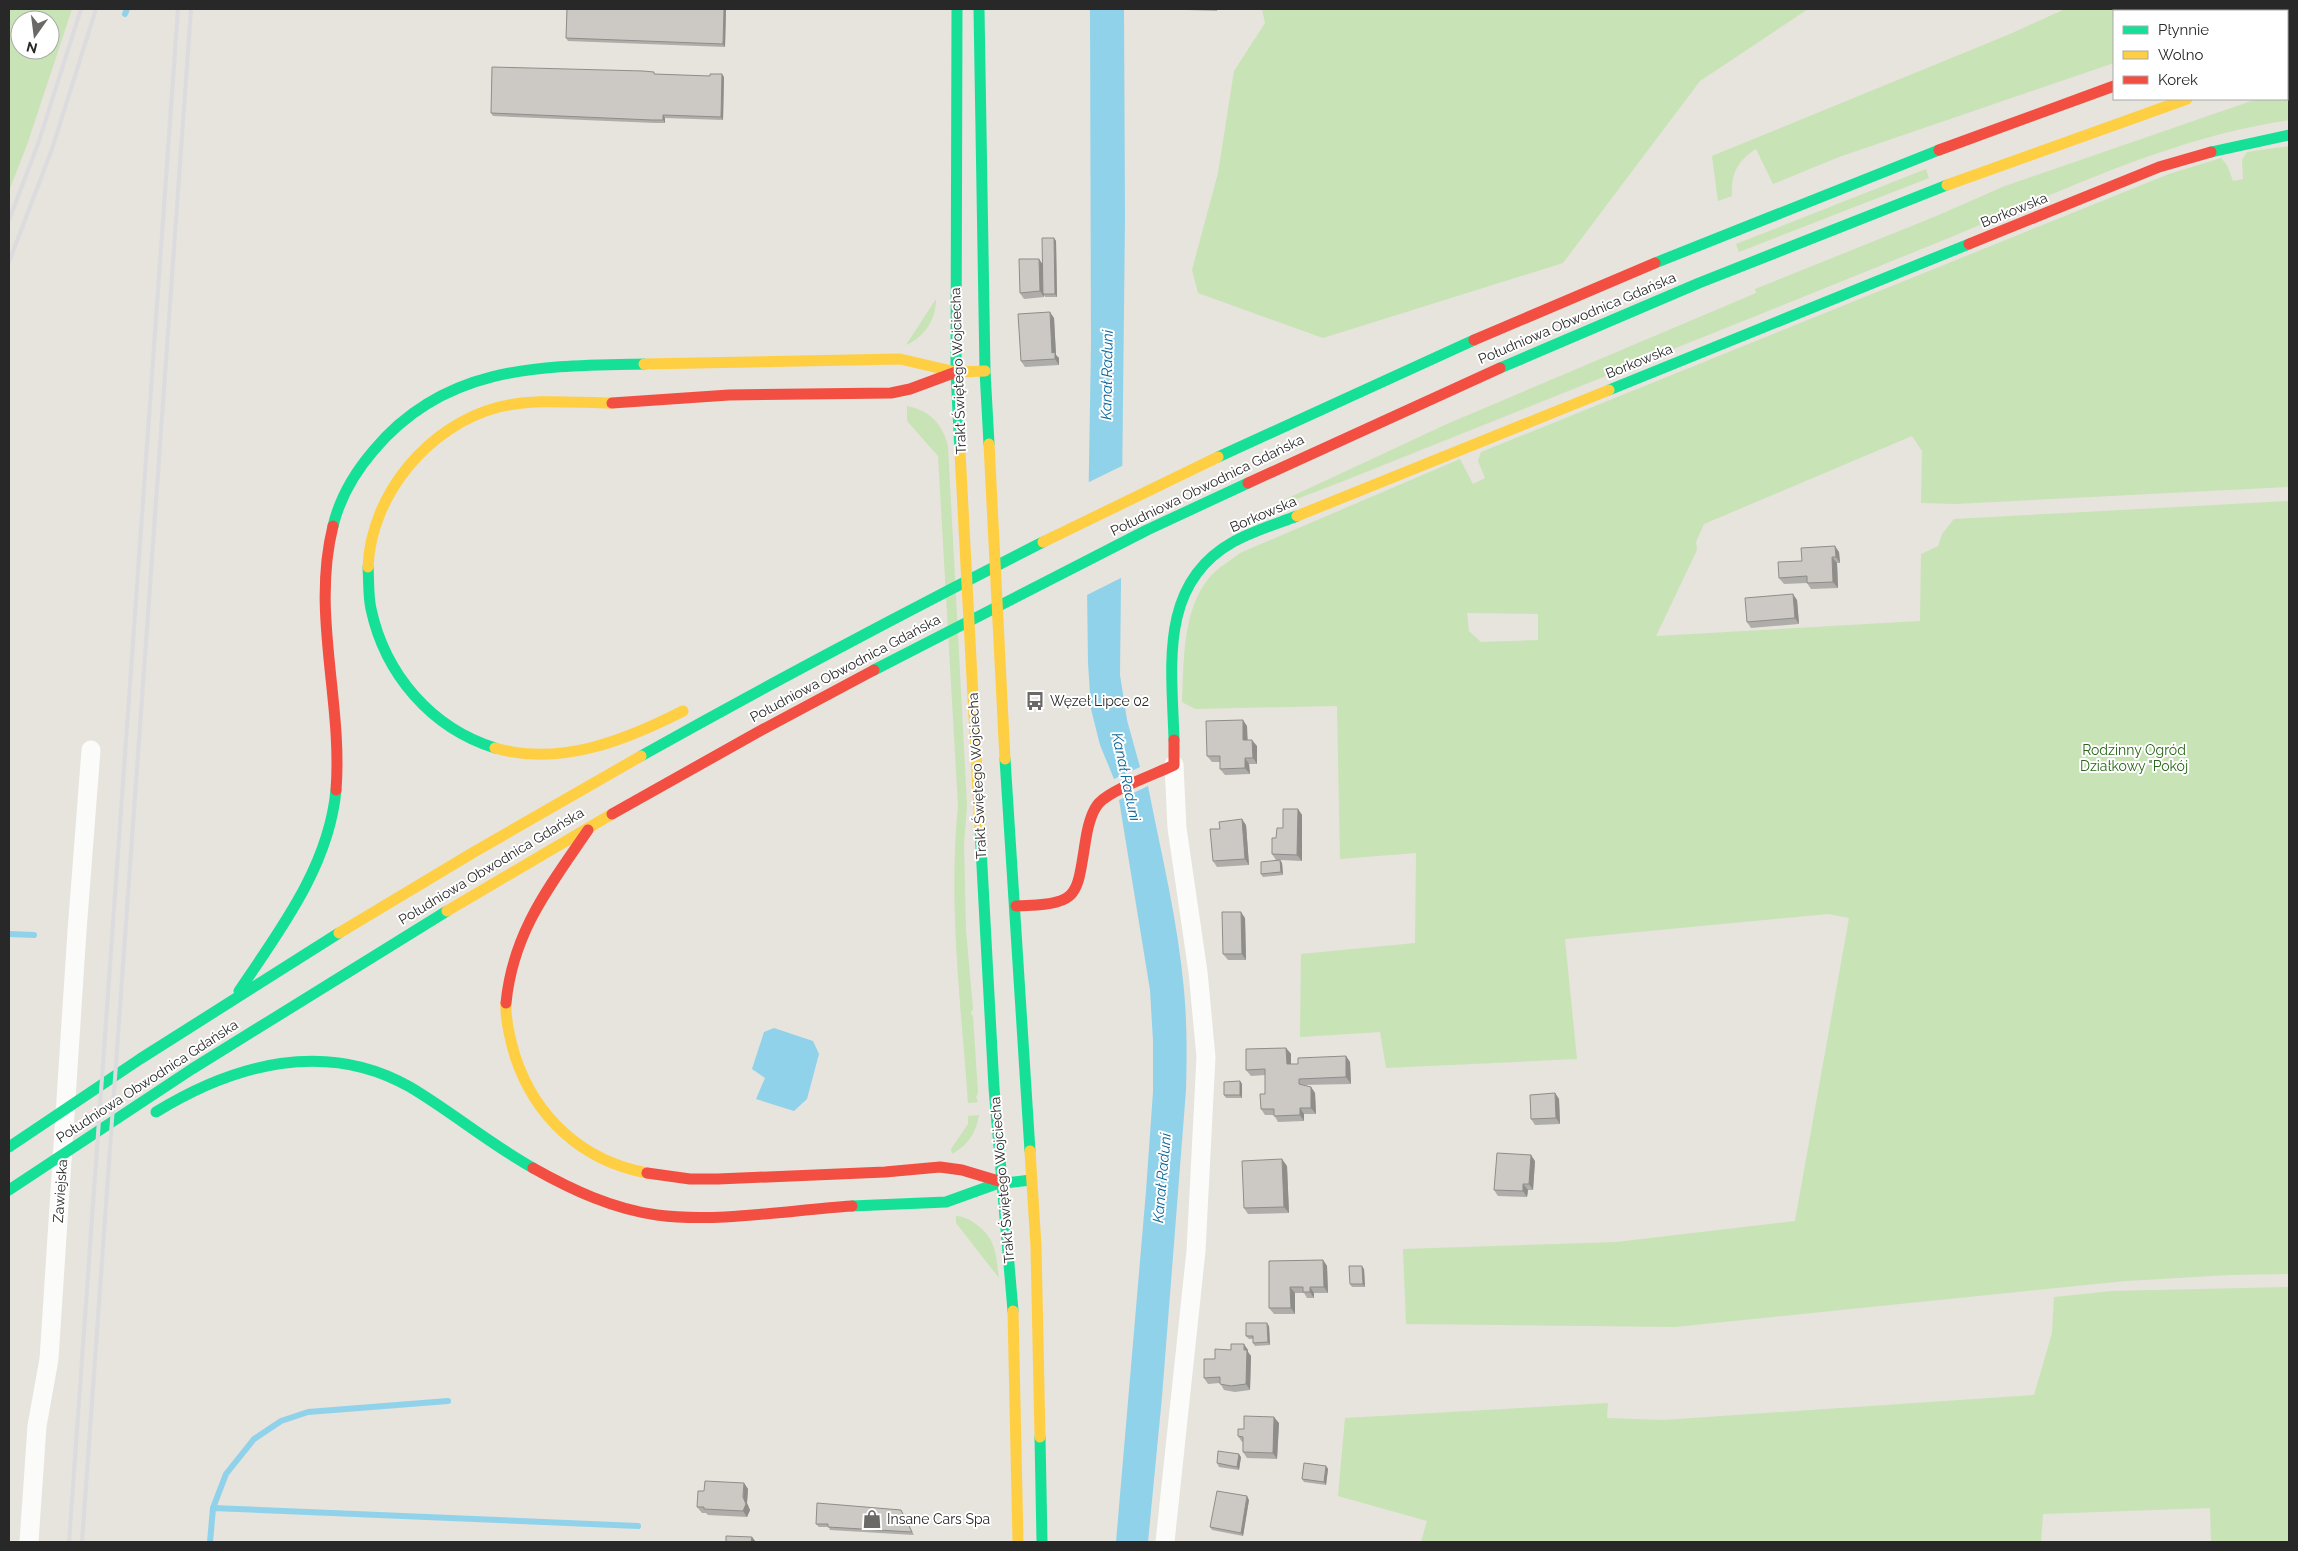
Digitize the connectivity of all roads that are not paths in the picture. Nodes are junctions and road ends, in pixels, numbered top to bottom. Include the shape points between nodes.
1 (958, 9) edge
2 (979, 9) edge
3 (2113, 86) edge
4 (2185, 100) edge
5 (2289, 135) edge
6 (985, 371) junction
7 (956, 372) junction
8 (763, 687) junction
9 (726, 696) dead end
10 (690, 707) dead end
11 (90, 750) dead end
12 (1174, 765) junction
13 (592, 824) junction
14 (1016, 906) junction
15 (234, 1000) junction
16 (146, 1118) dead end
17 (128, 1124) dead end
18 (83, 1140) junction
19 (9, 1147) edge
20 (1031, 1180) junction
21 (1002, 1182) junction
22 (9, 1190) edge
23 (29, 1542) edge
24 (1018, 1542) edge
25 (1042, 1542) edge
26 (1165, 1542) edge

1 - 7 main road, Trakt Świętego Wojciecha
2 - 6 main road, Trakt Świętego Wojciecha
3 - 8 main road, Południowa Obwodnica Gdańska via 1731,231 1469,341 1229,450 952,587
4 - 13 main road, Południowa Obwodnica Gdańska via 2110,124 1744,264 1434,395 1040,582 856,677
5 - 12 main road, Borkowska via 2230,146 2159,167 1233,542 1198,570 1177,614 1172,643
6 - 7 main road
6 - 14 main road, Trakt Świętego Wojciecha via 1001,697
7 - 10 main road via 901,392 748,395 612,403 511,403 490,408 441,434 400,474 387,494 372,535 367,579 371,614 377,636 399,679 414,698 454,731 505,751 561,754 634,735
7 - 15 main road via 900,359 551,366 495,375 446,392 400,422 370,453 353,479 338,508 328,555 325,602 337,760 336,792 327,837 312,876
7 - 21 main road, Trakt Świętego Wojciecha via 994,1088
8 - 9 main road
8 - 15 main road, Południowa Obwodnica Gdańska via 475,851
11 - 23 street, Zawiejska via 49,1359 37,1426
12 - 14 main road via 1099,803 1088,823 1078,886 1069,898 1050,905
12 - 26 street via 1177,828 1198,972 1206,1057 1196,1250
13 - 18 main road, Południowa Obwodnica Gdańska via 354,966
13 - 21 main road via 518,939 506,996 508,1034 528,1090 548,1119 581,1148 611,1164 641,1173 700,1179 947,1167
14 - 20 main road, Trakt Świętego Wojciecha
15 - 19 main road, Południowa Obwodnica Gdańska
16 - 21 main road via 193,1091 239,1072 296,1060 320,1059 376,1070 402,1082 429,1097 488,1140 579,1192 654,1215 691,1217 949,1201
17 - 18 main road
18 - 22 main road, Południowa Obwodnica Gdańska
20 - 21 main road
20 - 25 main road, Trakt Świętego Wojciecha via 1036,1246
21 - 24 main road, Trakt Świętego Wojciecha via 1014,1326

